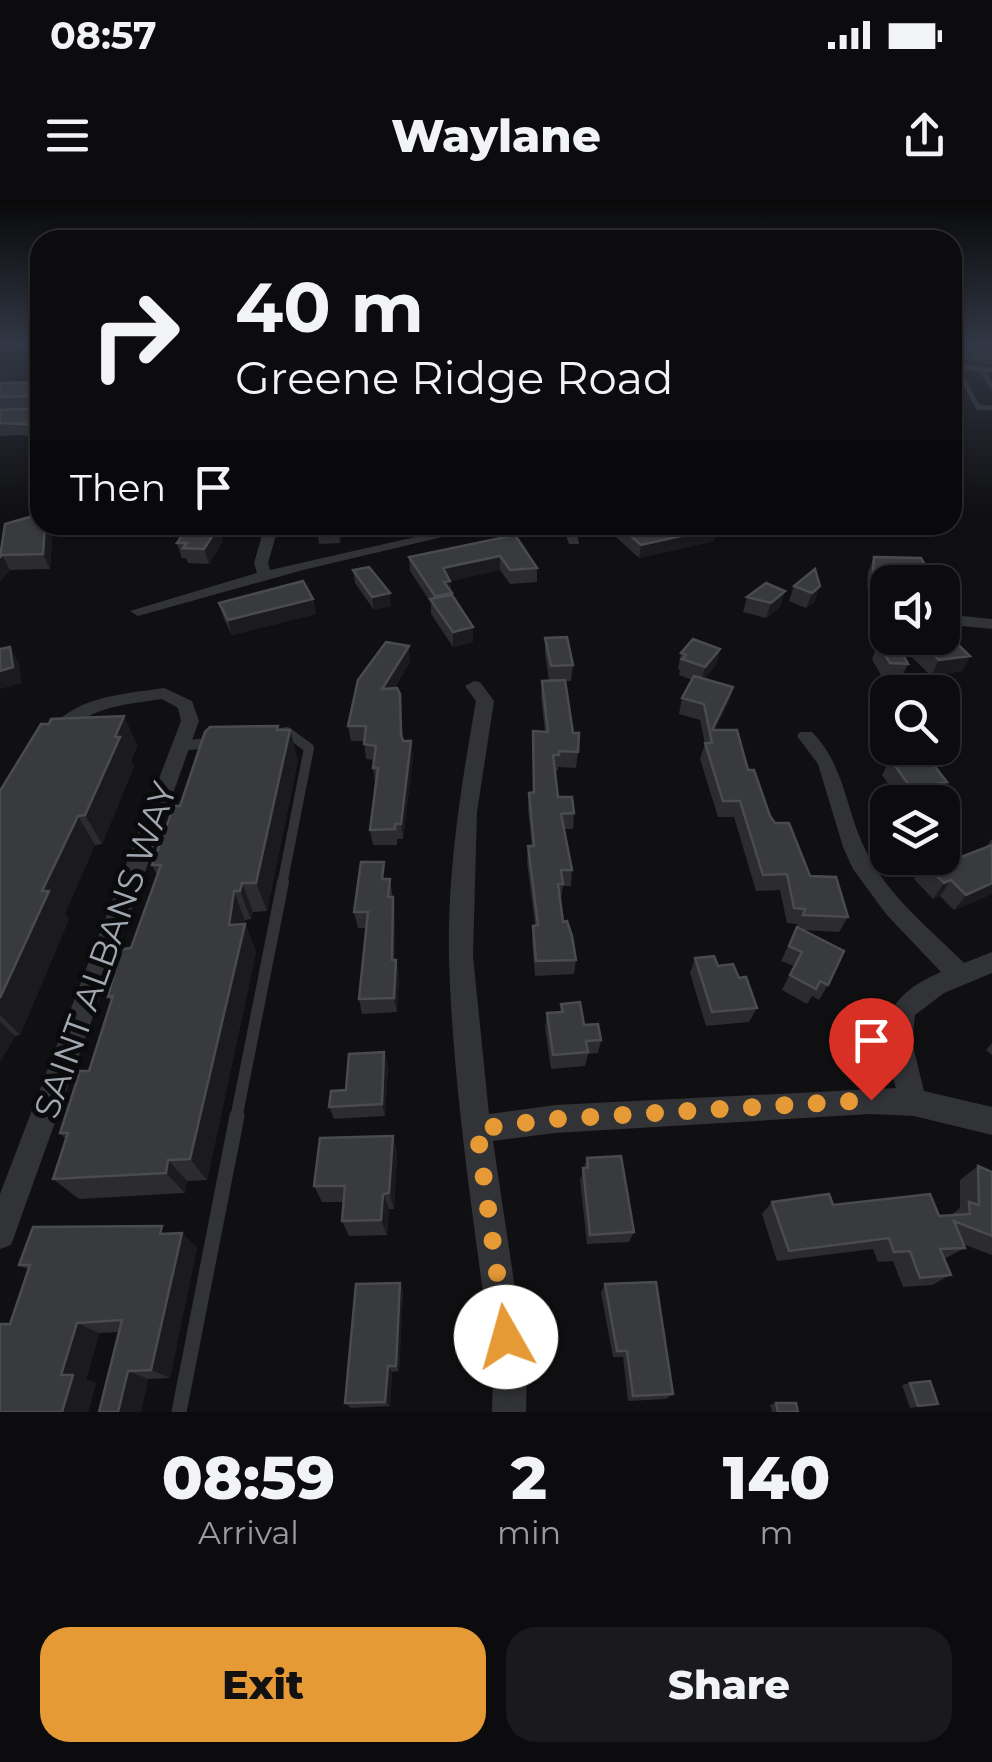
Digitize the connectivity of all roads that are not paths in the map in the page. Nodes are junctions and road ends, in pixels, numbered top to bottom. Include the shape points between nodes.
1 (269, 535) edge
2 (443, 535) edge
3 (572, 535) edge
4 (574, 541) dead end
5 (265, 576) junction
6 (138, 611) dead end
7 (960, 621) edge
8 (992, 624) edge
9 (474, 686) dead end
10 (269, 734) edge
11 (806, 736) dead end
12 (234, 739) edge
13 (181, 746) junction
14 (44, 754) edge
15 (992, 962) edge
16 (960, 975) junction
17 (914, 1102) junction
18 (992, 1121) edge
19 (477, 1129) junction
20 (0, 1234) edge
21 (179, 1412) edge
22 (509, 1412) edge

1 - 5 street via 261,563
2 - 5 street
3 - 4 street
5 - 6 street
7 - 8 street
9 - 19 street via 485,701 484,726 467,812 461,956
10 - 21 lane via 287,732 308,748
11 - 16 street via 837,785 860,863
12 - 13 lane
13 - 14 street, SAINT ALBANS WAY via 190,722 186,705 164,693 98,705 58,728
13 - 20 street, SAINT ALBANS WAY
15 - 16 street
16 - 17 street via 910,1000 896,1028
17 - 18 street
17 - 19 street via 555,1119
19 - 22 street via 510,1369

